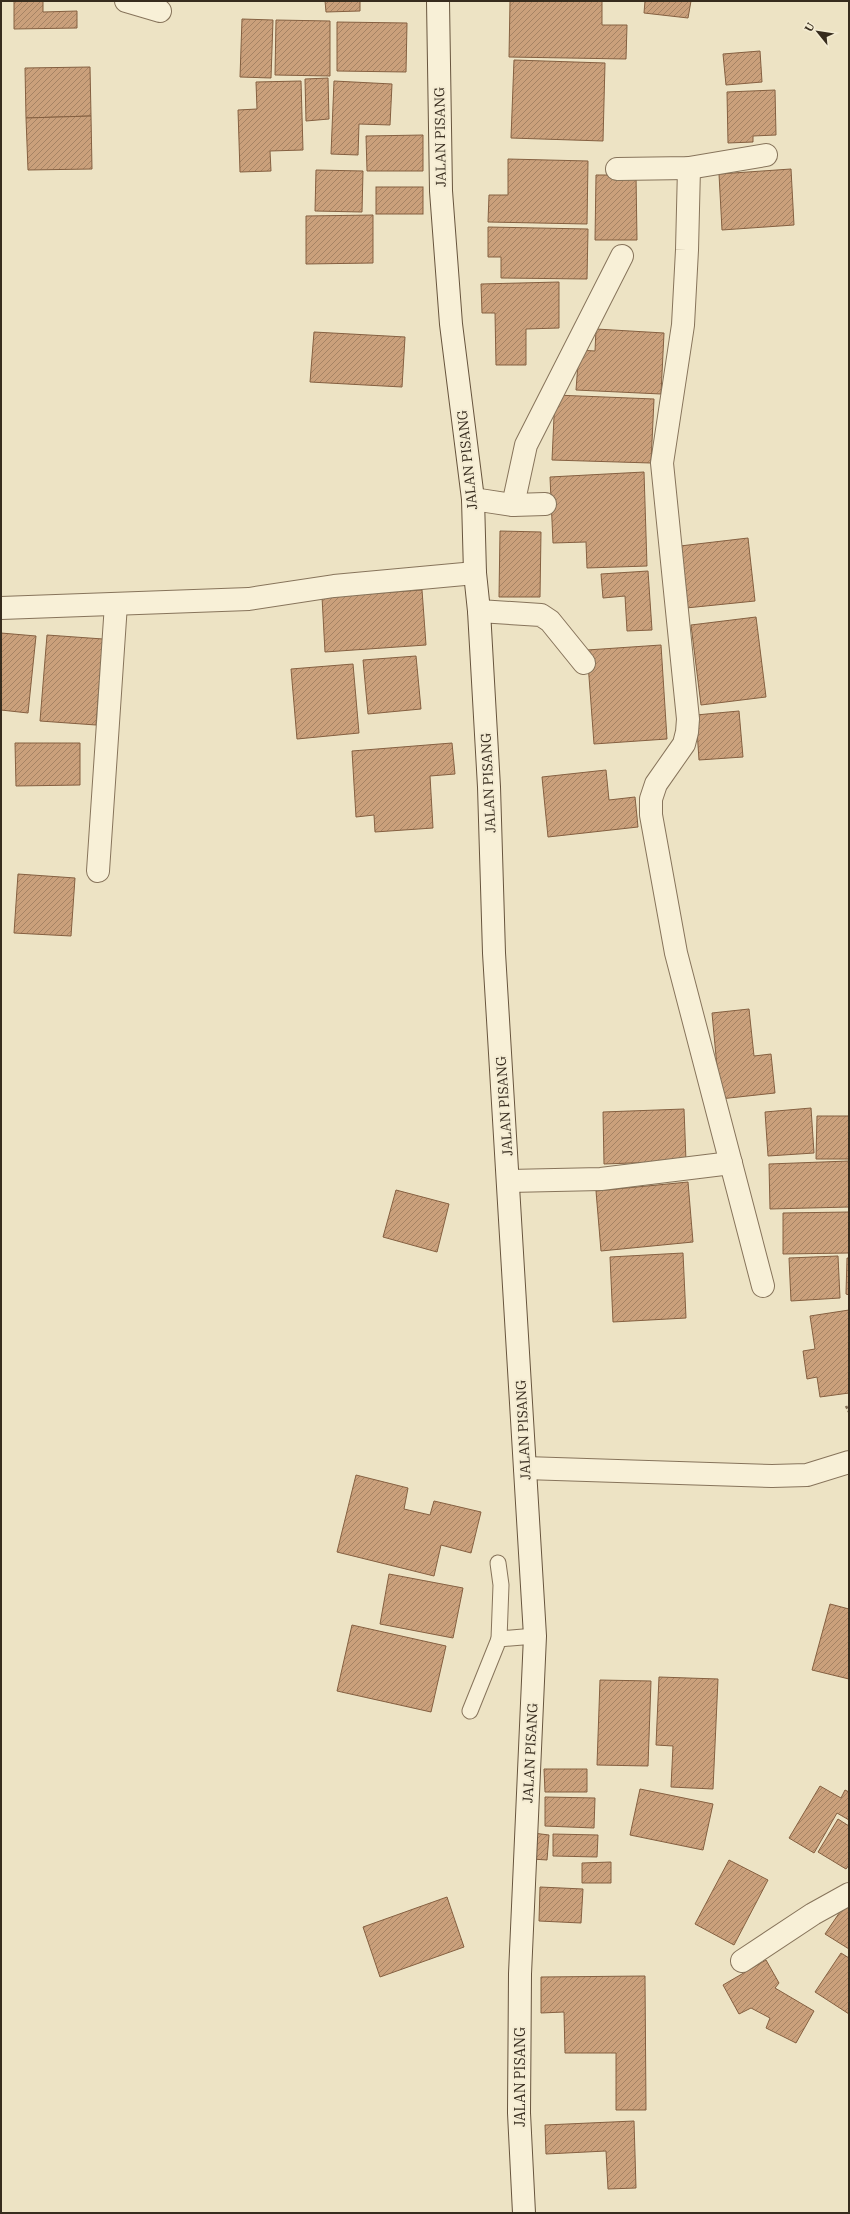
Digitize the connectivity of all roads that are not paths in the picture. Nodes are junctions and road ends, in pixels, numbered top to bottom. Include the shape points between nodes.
1 (126, 1) edge
2 (438, 1) edge
3 (160, 11) dead end
4 (766, 155) dead end
5 (689, 168) junction
6 (617, 169) dead end
7 (622, 256) dead end
8 (473, 499) junction
9 (513, 504) junction
10 (545, 504) dead end
11 (475, 573) junction
12 (116, 604) junction
13 (1, 608) edge
14 (479, 611) junction
15 (584, 663) dead end
16 (98, 871) dead end
17 (731, 1163) junction
18 (509, 1181) junction
19 (763, 1286) dead end
20 (849, 1462) edge
21 (525, 1468) junction
22 (498, 1563) dead end
23 (535, 1636) junction
24 (499, 1639) junction
25 (470, 1711) dead end
26 (849, 1894) edge
27 (742, 1961) dead end
28 (524, 2213) edge

1 - 3 street
2 - 8 street, JALAN PISANG via 441,191 451,324
4 - 5 street
5 - 6 street
5 - 17 street via 683,325 662,463 688,719 684,744 656,784 651,799 651,815 676,954
7 - 9 street via 526,445
8 - 9 street
8 - 11 street, JALAN PISANG
9 - 10 street
11 - 12 street via 334,586 249,599
11 - 14 street, JALAN PISANG
12 - 13 street
12 - 16 street
14 - 15 street via 541,615 550,621
14 - 18 street, JALAN PISANG via 489,787 494,953
17 - 18 street via 601,1179
17 - 19 street
18 - 21 street, JALAN PISANG
20 - 21 street via 807,1474 772,1476
21 - 23 street, JALAN PISANG
22 - 24 lane via 501,1586
23 - 24 lane
23 - 28 street, JALAN PISANG via 520,1974 519,2112
24 - 25 lane
26 - 27 street via 813,1914

